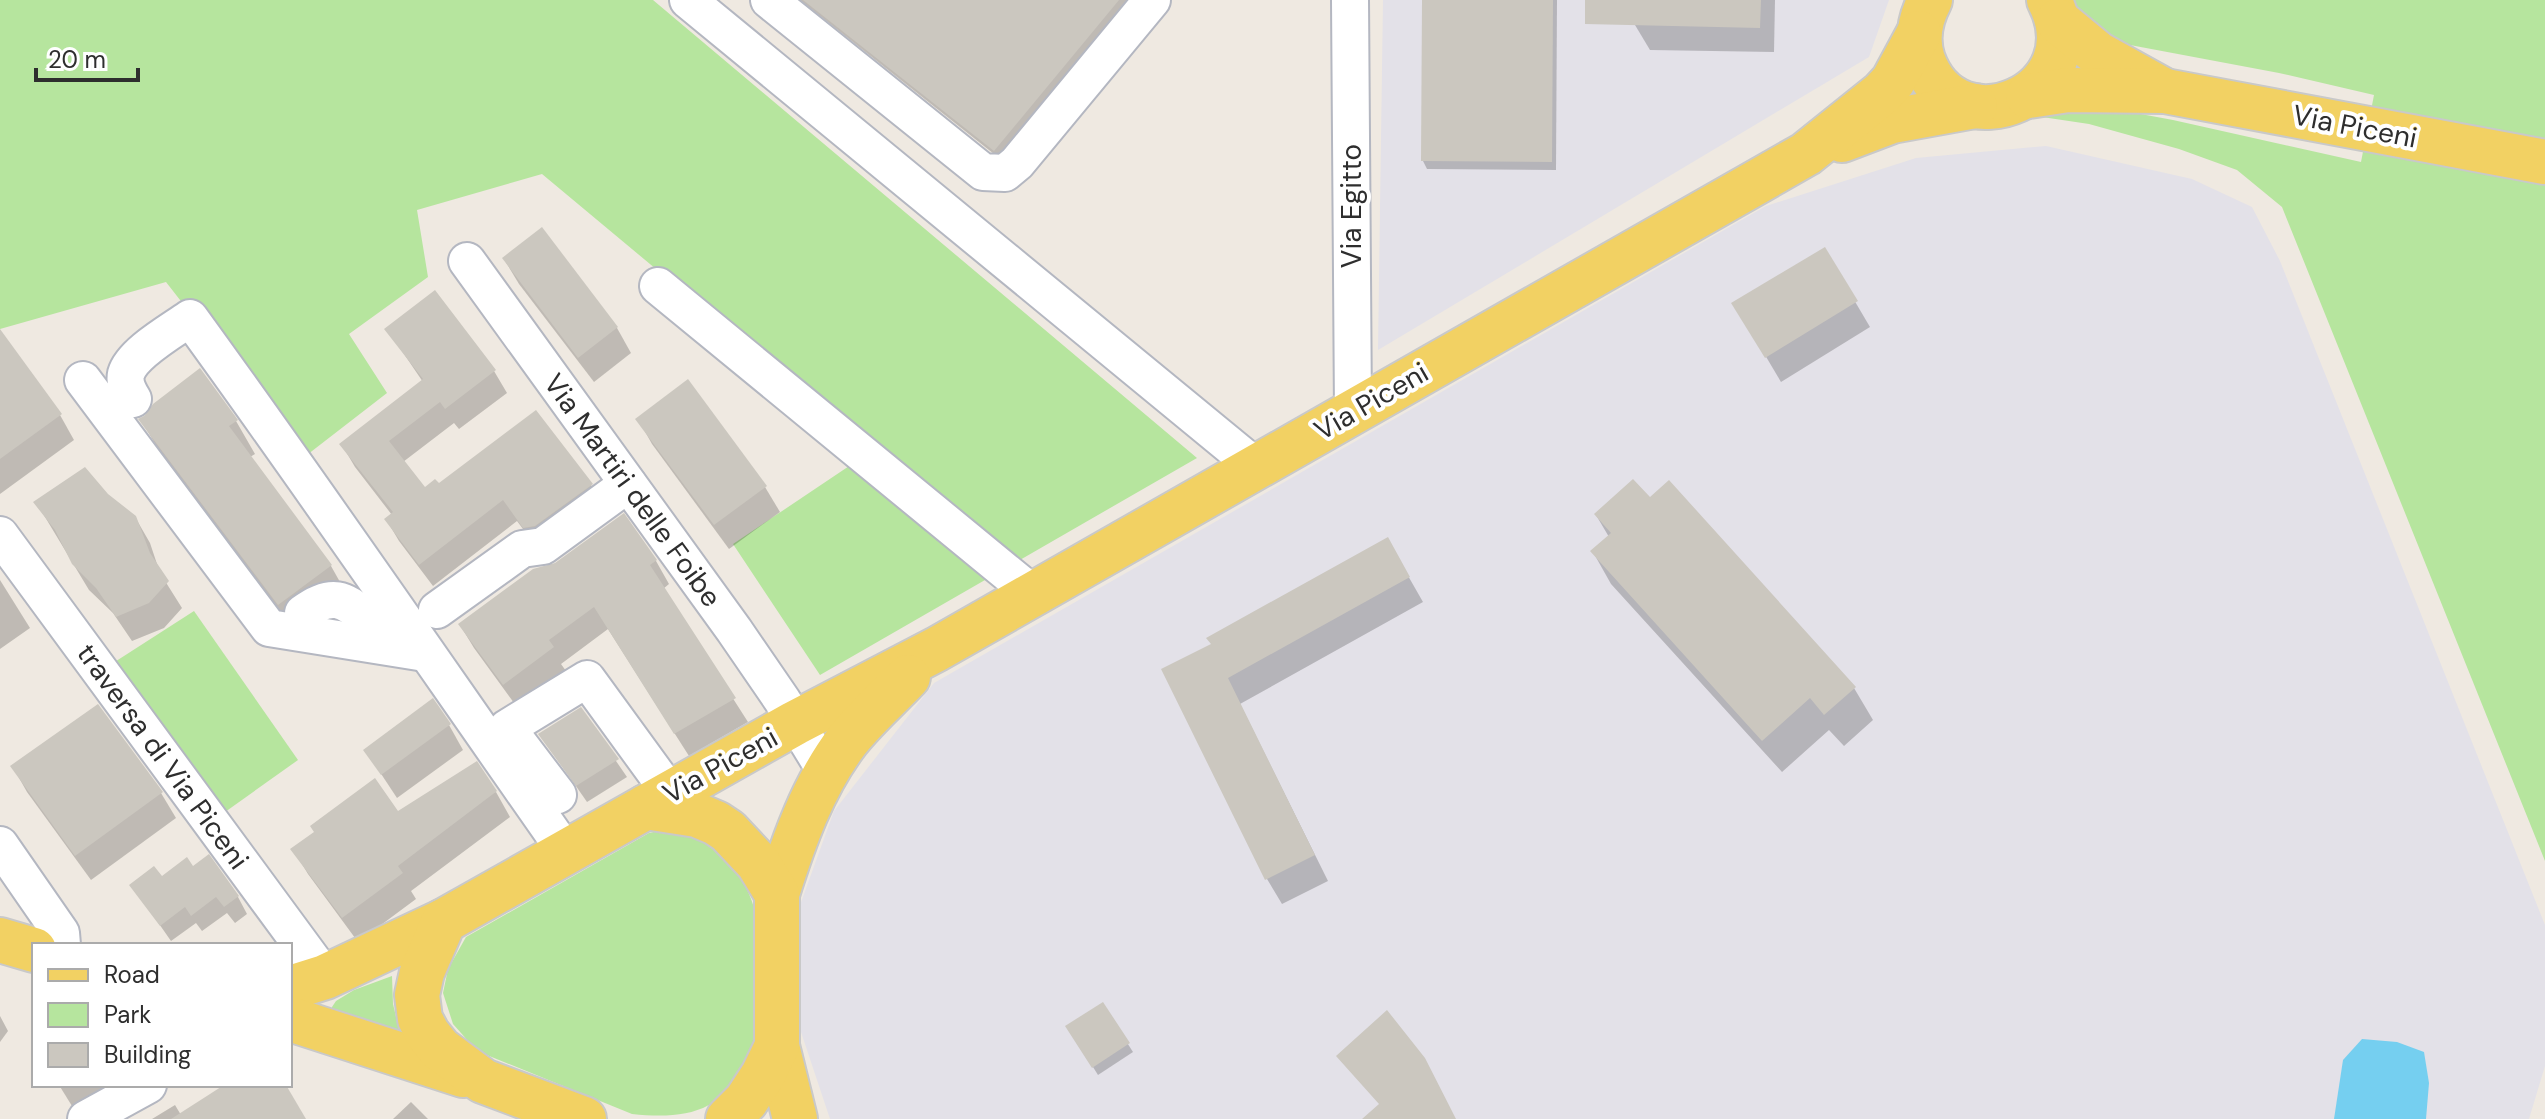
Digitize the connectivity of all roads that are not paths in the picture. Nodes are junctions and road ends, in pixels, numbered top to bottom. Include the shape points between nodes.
1 (688, 0) edge
2 (769, 0) edge
3 (1152, 0) edge
4 (1350, 0) edge
5 (2054, 11) edge
6 (1924, 16) edge
7 (2165, 91) junction
8 (2028, 96) junction
9 (1975, 106) junction
10 (1806, 154) junction
11 (2545, 162) edge
12 (467, 261) dead end
13 (658, 286) dead end
14 (83, 380) dead end
15 (133, 399) dead end
16 (1353, 412) junction
17 (1256, 467) junction
18 (628, 484) junction
19 (0, 535) edge
20 (1033, 594) junction
21 (437, 610) dead end
22 (303, 613) dead end
23 (403, 620) junction
24 (937, 649) junction
25 (425, 653) junction
26 (795, 723) junction
27 (826, 772) junction
28 (558, 795) dead end
29 (658, 800) junction
30 (0, 845) edge
31 (566, 852) junction
32 (777, 894) junction
33 (444, 921) junction
34 (0, 940) edge
35 (62, 943) edge
36 (281, 943) edge
37 (32, 949) edge
38 (292, 959) edge
39 (308, 982) edge
40 (292, 1020) edge
41 (777, 1046) junction
42 (483, 1081) junction
43 (144, 1087) edge
44 (86, 1119) edge
45 (584, 1119) edge
46 (728, 1119) edge
47 (795, 1119) edge

1 - 17 street
2 - 3 street via 983,172 1005,173
4 - 16 street, Via Egitto
5 - 7 main road, Via Piceni via 2098,54
5 - 8 main road via 2060,43 2054,63
6 - 9 main road via 1921,53 1928,71 1956,99
6 - 10 main road, Via Piceni via 1893,81
7 - 8 main road, Via Piceni via 2068,90
7 - 11 main road, Via Piceni
8 - 9 main road, Via Piceni via 1993,108
9 - 10 main road, Via Piceni via 1892,121
10 - 16 main road, Via Piceni
12 - 18 street, Via Martiri delle Foibe
13 - 20 street
14 - 25 street via 269,628
15 - 23 street via 125,383 131,364 190,318
16 - 17 main road, Via Piceni
17 - 20 main road, Via Piceni
18 - 21 street via 543,546 522,549
18 - 26 street, Via Martiri delle Foibe
19 - 36 street, traversa di Via Piceni
20 - 24 main road, Via Piceni
22 - 23 street via 322,602 342,600 378,626
23 - 25 street
24 - 26 main road, Via Piceni
24 - 27 main road, Via Piceni via 849,738
25 - 31 street
26 - 27 street, Via Piceni
26 - 29 main road, Via Piceni
27 - 32 main road, Via Piceni
28 - 29 street via 507,728 587,679
29 - 31 main road, Via Piceni
29 - 32 main road via 728,831 758,863
30 - 35 street via 61,933
31 - 33 main road, Via Piceni
32 - 41 main road
33 - 39 main road, Via Piceni
33 - 42 main road via 422,972 417,995 420,1019 440,1049
34 - 37 main road
38 - 39 street, traversa di Via Piceni
40 - 42 main road
41 - 46 main road via 746,1101
41 - 47 main road
42 - 45 main road
43 - 44 street

